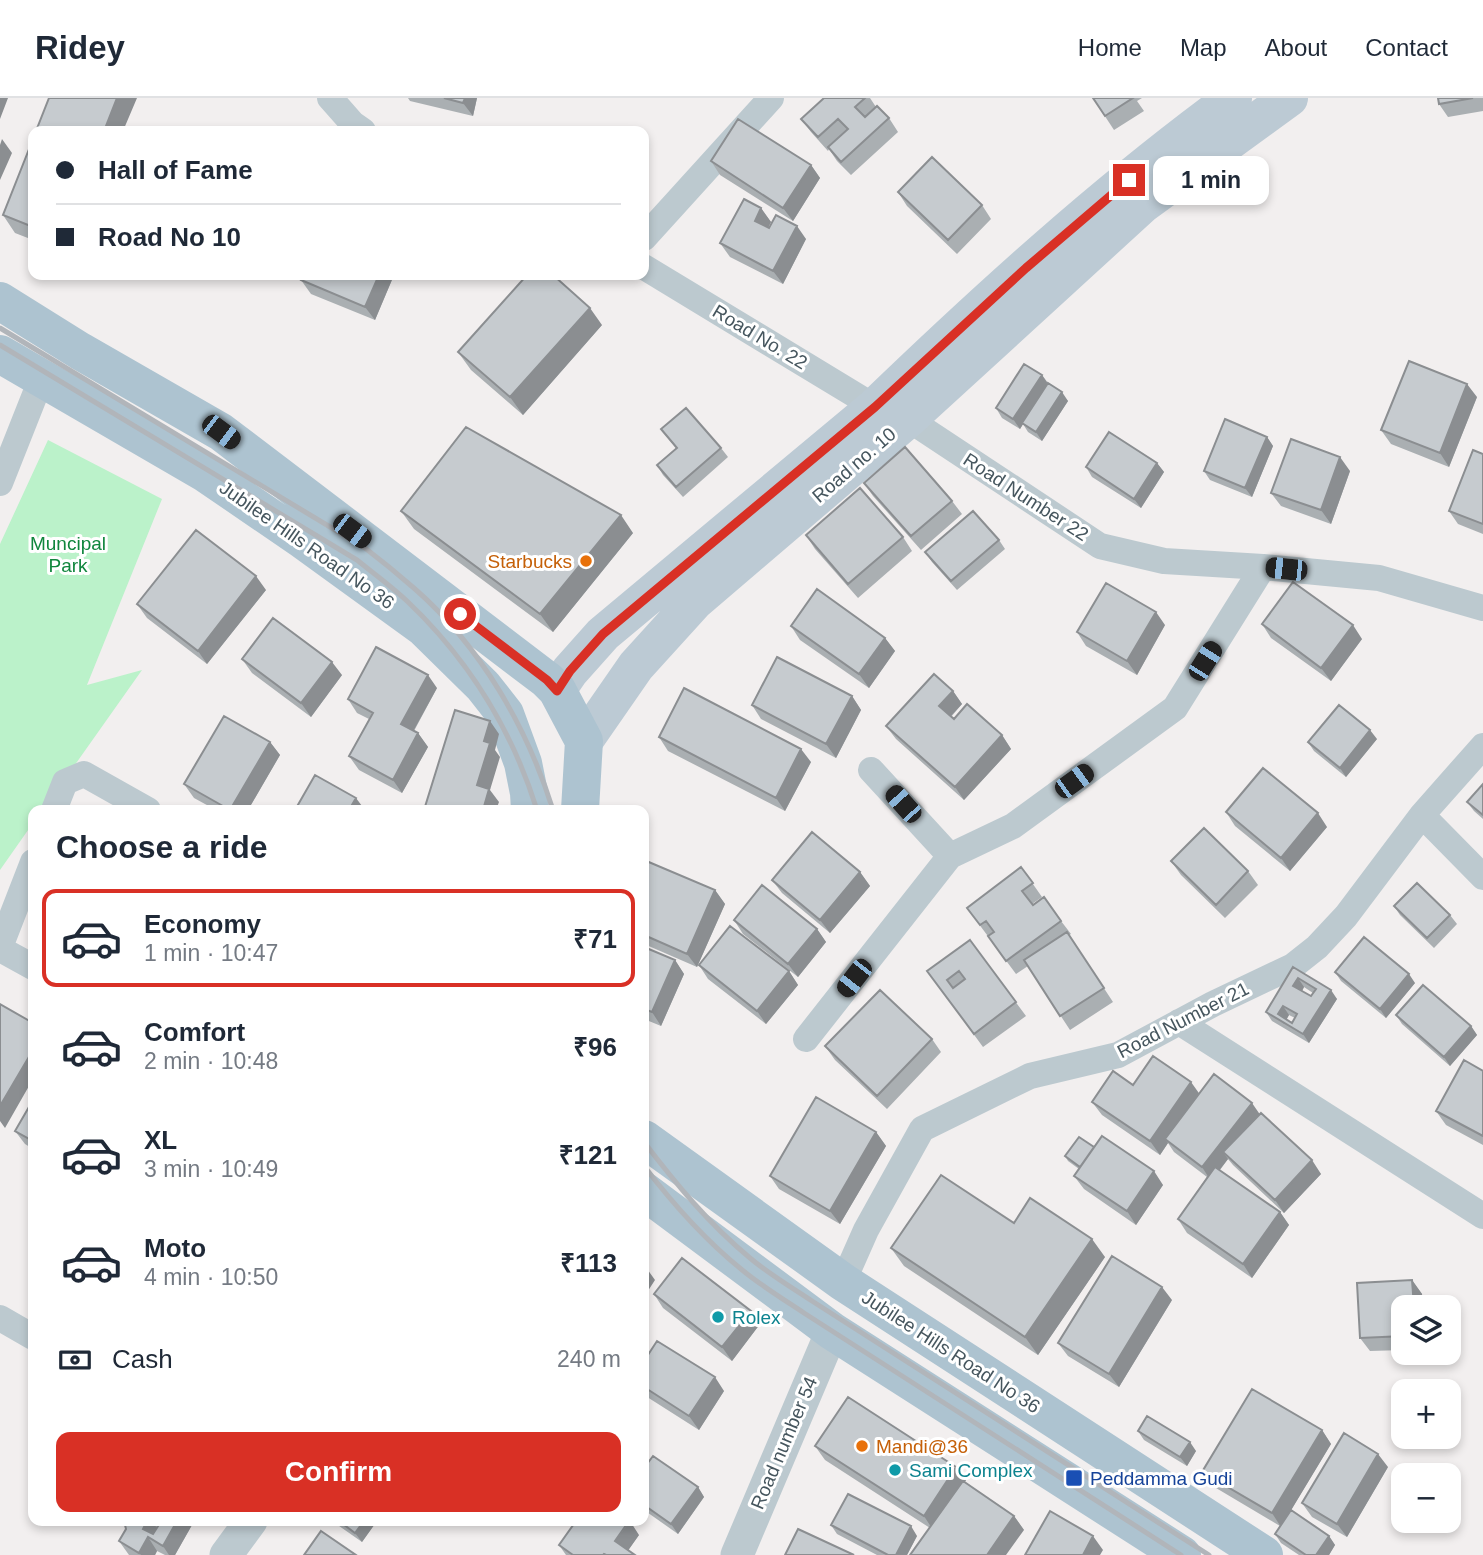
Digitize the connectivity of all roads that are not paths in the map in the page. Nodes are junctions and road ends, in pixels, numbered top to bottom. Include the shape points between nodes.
1 (330, 98) edge
2 (771, 98) edge
3 (1233, 98) edge
4 (1289, 98) edge
5 (356, 126) edge
6 (649, 232) edge
7 (649, 270) edge
8 (0, 301) edge
9 (0, 354) edge
10 (42, 377) junction
11 (892, 413) junction
12 (0, 483) edge
13 (1263, 567) junction
14 (1483, 608) edge
15 (603, 634) junction
16 (636, 666) junction
17 (563, 681) junction
18 (584, 741) junction
19 (1483, 746) edge
20 (872, 770) dead end
21 (56, 805) edge
22 (139, 805) edge
23 (530, 805) edge
24 (580, 805) edge
25 (1422, 815) junction
26 (950, 856) junction
27 (28, 875) edge
28 (1483, 877) edge
29 (0, 948) edge
30 (28, 964) edge
31 (1179, 1022) junction
32 (806, 1039) dead end
33 (649, 1143) edge
34 (649, 1195) edge
35 (1483, 1216) edge
36 (843, 1282) junction
37 (0, 1318) edge
38 (832, 1331) junction
39 (28, 1334) edge
40 (247, 1526) edge
41 (226, 1555) edge
42 (737, 1555) edge
43 (1182, 1555) edge
44 (1264, 1555) edge

1 - 5 street
2 - 6 street
3 - 11 main road via 1108,196 1006,286
4 - 11 main road, Road no. 10 via 1142,205
7 - 11 street, Road No. 22
8 - 17 main road, Jubilee Hills Road No 36 via 221,432 537,672
9 - 10 main road, Jubilee Hills Road No 36
10 - 12 street
10 - 23 main road, Jubilee Hills Road No 36 via 205,473 423,627 483,686 505,715 523,763
11 - 13 street, Road Number 22 via 1100,546 1164,561
11 - 15 main road
11 - 16 main road, Road no. 10 via 695,601
13 - 14 street, Road Number 22 via 1379,578
13 - 26 street via 1175,708 1013,825
15 - 16 main road via 603,656 610,664
15 - 17 main road
16 - 18 main road, Road no. 10
17 - 18 main road, Jubilee Hills Road No 36
18 - 24 main road
19 - 25 street, Road Number 21
20 - 26 street
21 - 22 street via 65,782 85,774
25 - 28 street
25 - 31 street, Road Number 21 via 1317,947 1293,966
26 - 32 street
27 - 29 street
29 - 30 street
31 - 35 street
31 - 36 street, Road Number 21 via 1118,1055 1030,1076 922,1129
33 - 36 main road, Jubilee Hills Road No 36
34 - 38 main road
36 - 44 main road, Jubilee Hills Road No 36
37 - 39 street
38 - 42 street, Road number 54
38 - 43 main road
40 - 41 street

